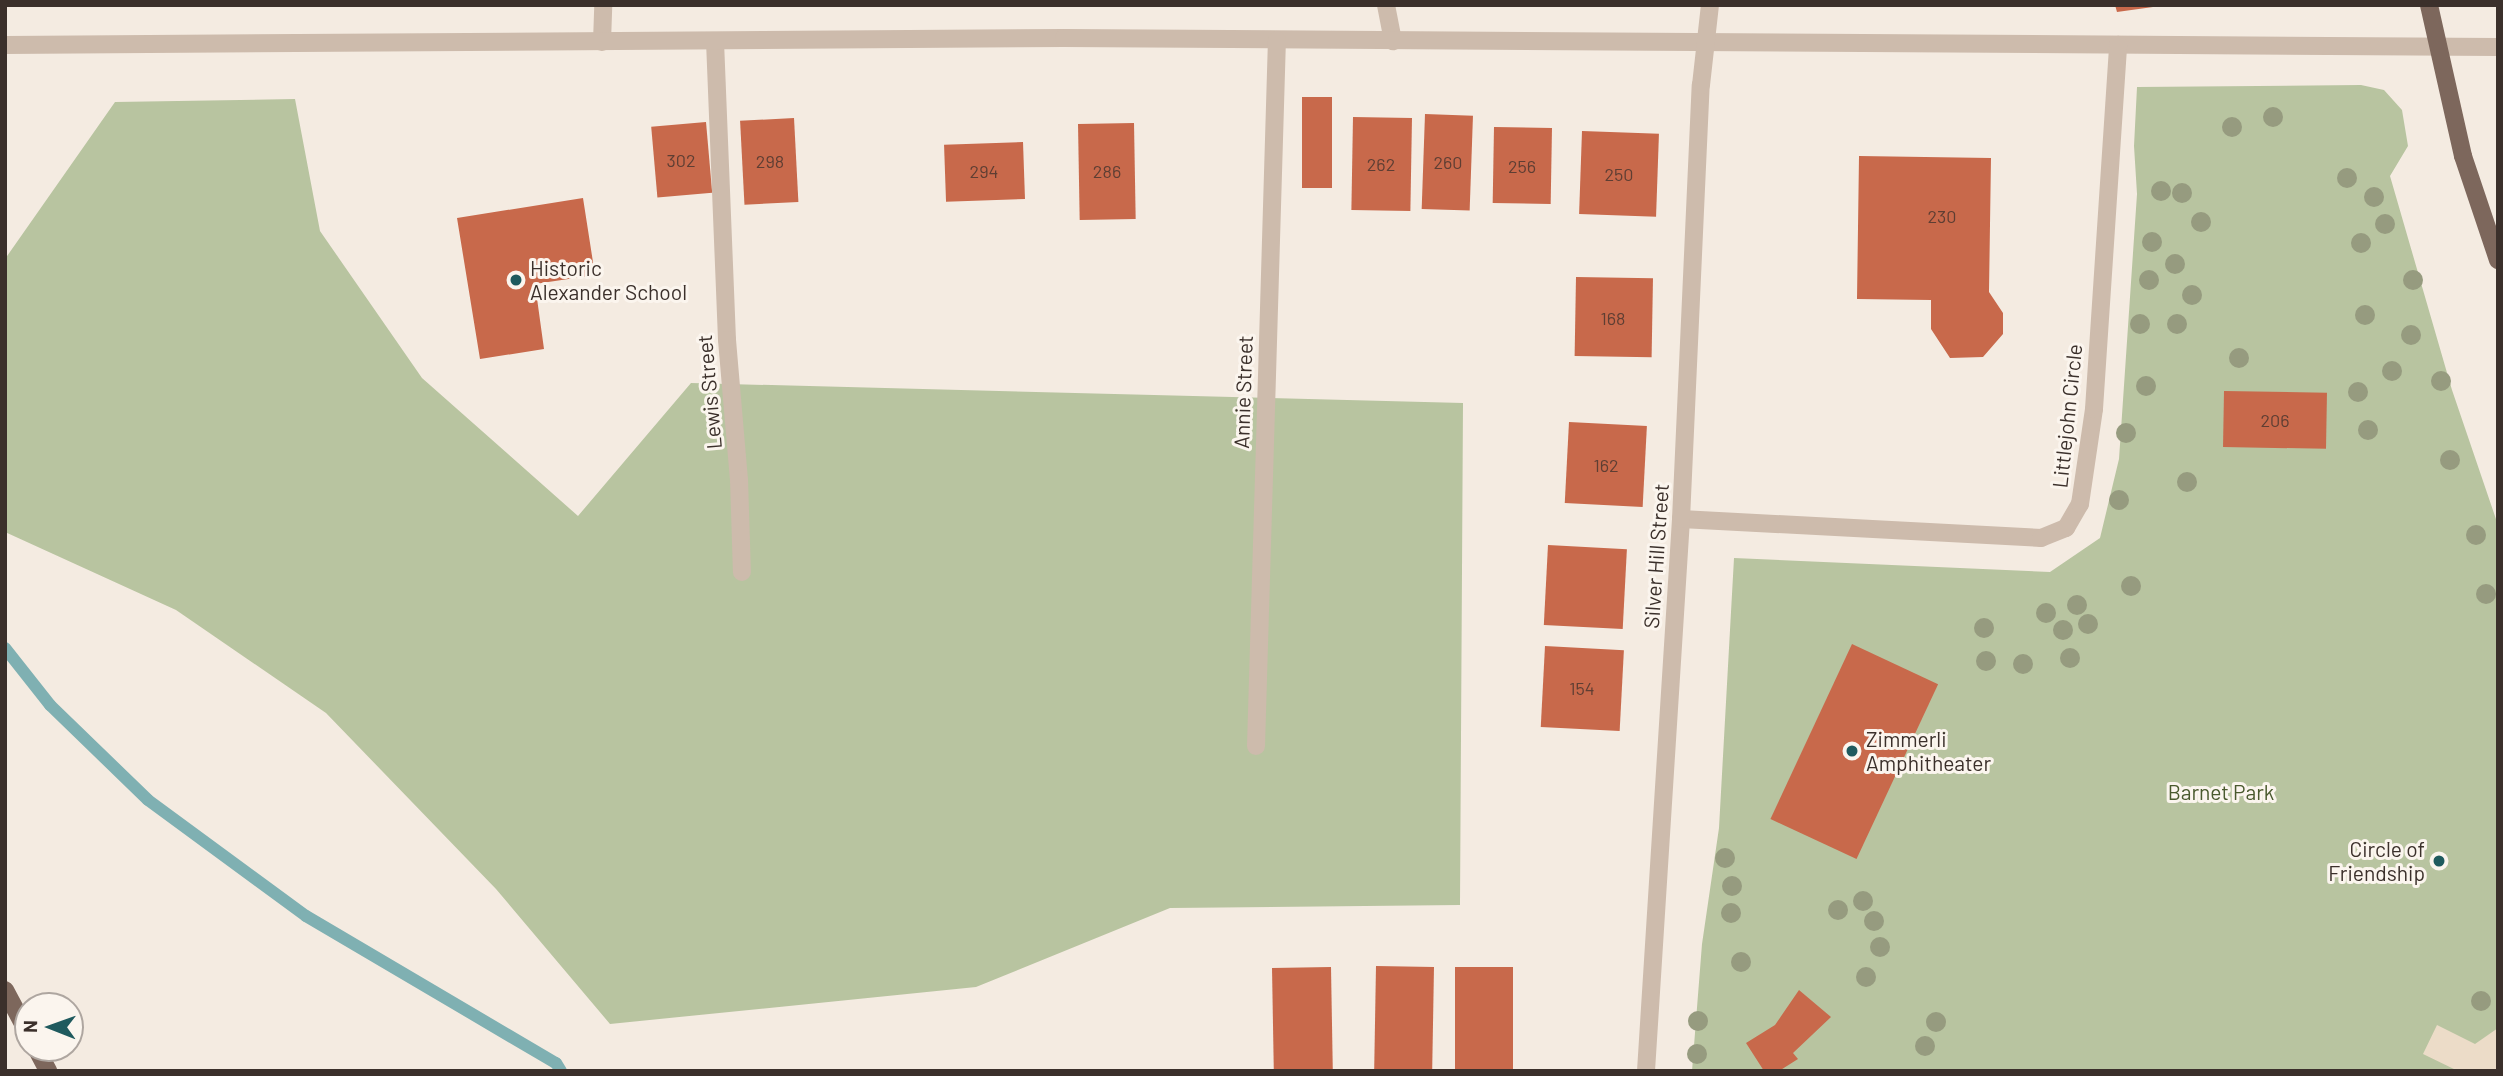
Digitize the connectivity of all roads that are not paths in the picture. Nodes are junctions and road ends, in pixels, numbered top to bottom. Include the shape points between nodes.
1 (603, 5) edge
2 (1385, 5) edge
3 (1710, 5) edge
4 (2429, 5) edge
5 (715, 40) junction
6 (1277, 40) junction
7 (1393, 41) junction
8 (602, 42) junction
9 (1705, 43) junction
10 (5, 45) edge
11 (2118, 45) junction
12 (2440, 46) junction
13 (2498, 47) edge
14 (2498, 260) edge
15 (1681, 519) junction
16 (742, 572) dead end
17 (1256, 746) dead end
18 (5, 990) edge
19 (14, 1007) edge
20 (1646, 1071) edge

1 - 8 street
2 - 7 street
3 - 9 street, Silver Hill Street
4 - 12 main road
5 - 6 street
5 - 8 street
5 - 16 street, Lewis Street
6 - 7 street
6 - 17 street, Annie Street
7 - 9 street
8 - 10 street
9 - 11 street
9 - 15 street, Silver Hill Street
11 - 12 street
11 - 15 street, Littlejohn Circle via 2094,409 2080,504 2066,528 2041,538
12 - 13 street
12 - 14 main road via 2463,156
15 - 20 street, Silver Hill Street
18 - 19 main road

